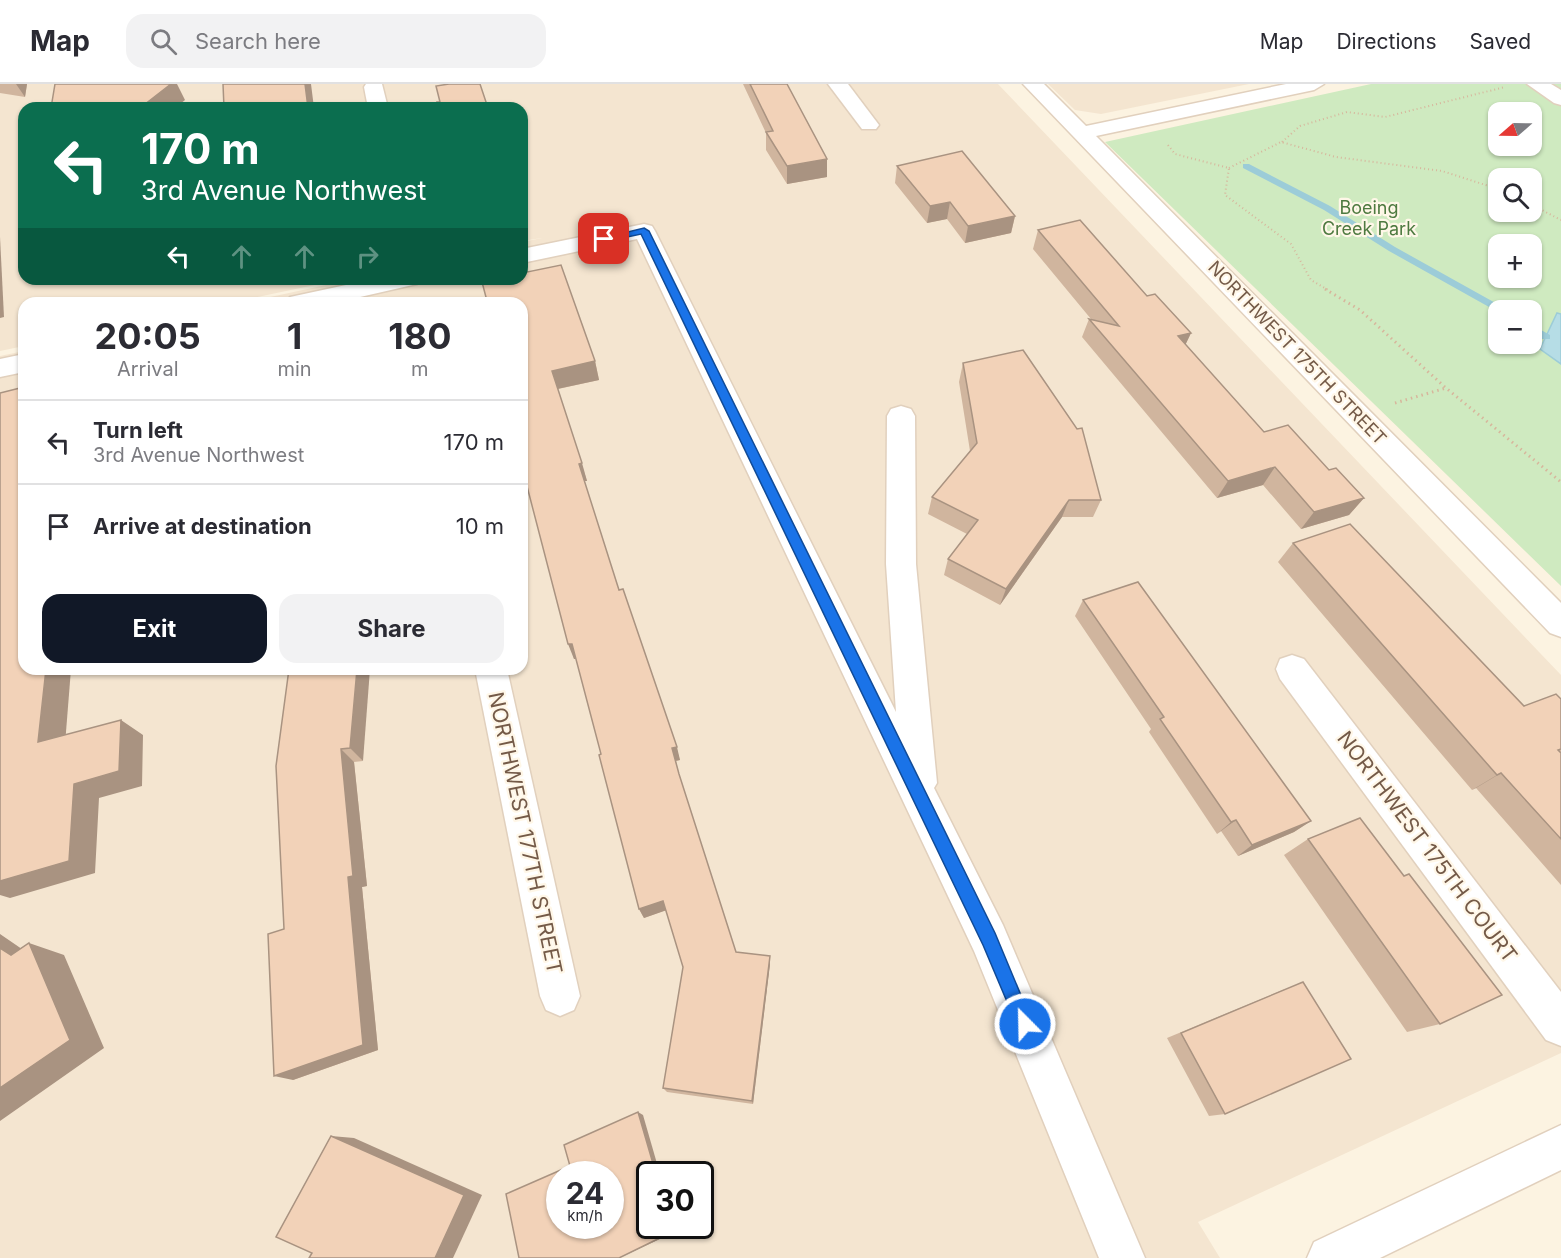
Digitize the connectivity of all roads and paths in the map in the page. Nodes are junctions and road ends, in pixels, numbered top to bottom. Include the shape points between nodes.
1 (838, 84) edge
2 (1033, 84) edge
3 (1314, 84) edge
4 (1538, 84) edge
5 (1512, 86) dead end
6 (374, 87) dead end
7 (1561, 99) edge
8 (377, 102) edge
9 (1147, 119) junction
10 (869, 125) dead end
11 (1082, 133) junction
12 (1281, 142) junction
13 (1228, 168) junction
14 (1488, 184) edge
15 (1542, 210) edge
16 (1561, 220) edge
17 (528, 255) edge
18 (382, 285) edge
19 (327, 297) edge
20 (18, 364) edge
21 (0, 368) edge
22 (1446, 388) junction
23 (1357, 414) junction
24 (901, 416) dead end
25 (1561, 482) edge
26 (1561, 624) edge
27 (1292, 669) dead end
28 (492, 675) edge
29 (921, 800) junction
30 (560, 996) dead end
31 (1561, 1024) edge
32 (1561, 1147) edge
33 (1122, 1258) edge
34 (1330, 1258) edge

1 - 10 street
2 - 11 street, NORTHWEST 175TH STREET
3 - 9 street
4 - 7 street
5 - 12 path via 1385,117 1347,112 1300,126
6 - 8 street
9 - 11 street
9 - 13 path via 1175,154
11 - 23 street, NORTHWEST 175TH STREET
12 - 13 path
12 - 14 path via 1342,158 1407,164
13 - 22 path via 1226,195 1291,244 1311,280 1360,310
15 - 16 path
17 - 29 street via 644,231
18 - 19 street
20 - 21 street
22 - 23 path
22 - 25 path
23 - 26 street, NORTHWEST 175TH STREET
24 - 29 street via 901,564
27 - 31 street, NORTHWEST 175TH COURT
28 - 30 street, NORTHWEST 177TH STREET
29 - 33 street via 989,939
32 - 34 street

